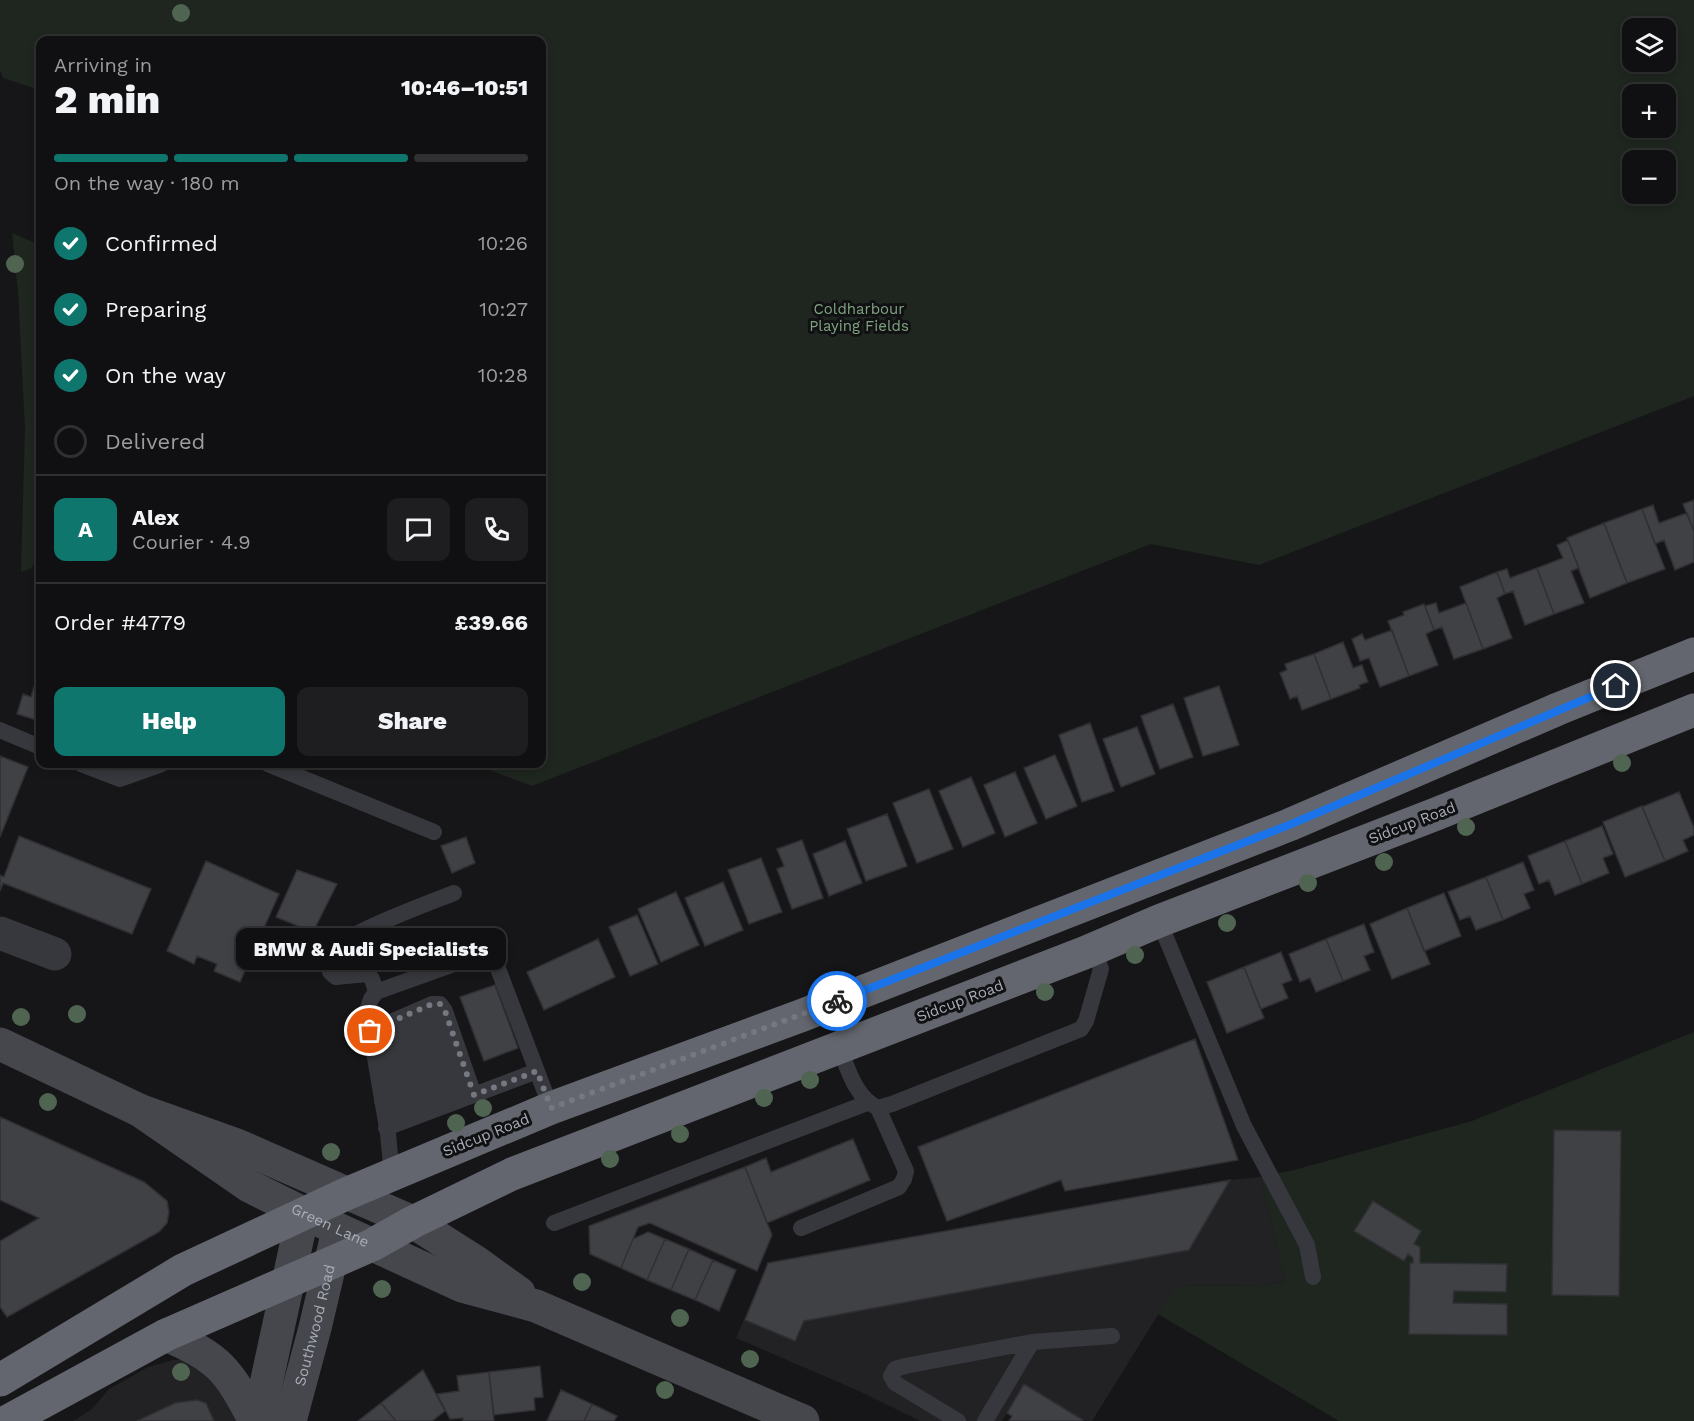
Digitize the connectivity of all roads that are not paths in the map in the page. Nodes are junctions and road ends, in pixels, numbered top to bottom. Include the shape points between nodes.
1 (1694, 654) edge
2 (1694, 710) edge
3 (0, 730) edge
4 (36, 745) edge
5 (91, 768) edge
6 (151, 768) edge
7 (278, 768) edge
8 (434, 832) dead end
9 (454, 893) dead end
10 (1159, 921) junction
11 (0, 933) edge
12 (1084, 953) junction
13 (55, 954) dead end
14 (376, 992) junction
15 (0, 1044) edge
16 (839, 1047) junction
17 (459, 1053) junction
18 (537, 1071) junction
19 (378, 1078) junction
20 (873, 1105) junction
21 (551, 1108) junction
22 (140, 1110) junction
23 (392, 1174) junction
24 (346, 1194) junction
25 (303, 1213) junction
26 (413, 1222) junction
27 (554, 1223) dead end
28 (801, 1228) dead end
29 (338, 1229) junction
30 (372, 1245) junction
31 (330, 1263) junction
32 (1313, 1277) dead end
33 (287, 1282) junction
34 (536, 1306) junction
35 (166, 1335) junction
36 (1112, 1336) dead end
37 (1032, 1342) junction
38 (0, 1380) edge
39 (8, 1421) edge
40 (256, 1421) edge
41 (290, 1421) edge
42 (803, 1421) edge
43 (958, 1421) edge
44 (985, 1421) edge

1 - 21 highway, Sidcup Road via 1278,829 803,1015
2 - 10 highway, Sidcup Road
3 - 4 lane
5 - 6 lane via 120,779
7 - 8 lane
9 - 14 lane via 354,936 334,949 328,961 330,972 336,977 367,974
10 - 12 highway, Sidcup Road
10 - 32 lane via 1244,1126 1307,1245
11 - 13 street
12 - 16 highway, Sidcup Road
12 - 20 lane via 1094,956 1101,969 1081,1029 892,1104
14 - 18 lane via 482,954 489,956 497,966
14 - 19 lane via 367,1011
15 - 22 main road, Green Lane
16 - 20 lane via 856,1086
16 - 26 highway, Sidcup Road via 512,1174
17 - 18 lane
17 - 19 lane
17 - 19 lane
17 - 19 lane
17 - 19 lane
18 - 21 lane
19 - 23 lane
20 - 27 lane
20 - 28 lane via 906,1171 904,1179 898,1187
21 - 23 highway, Sidcup Road
22 - 24 main road, Green Lane via 237,1145
22 - 25 main road, Green Lane via 249,1186
23 - 24 highway, Sidcup Road
24 - 25 highway, Sidcup Road
24 - 26 main road, Green Lane
24 - 29 main road, Southwood Road
25 - 29 main road, Green Lane
25 - 33 main road
25 - 38 highway, Sidcup Road via 183,1270
26 - 30 highway, Sidcup Road
26 - 34 main road, Green Lane
29 - 30 main road, Green Lane
29 - 31 main road, Southwood Road
30 - 31 highway, Sidcup Road
30 - 34 main road, Green Lane via 462,1286
31 - 33 highway, Sidcup Road
31 - 41 main road, Southwood Road
33 - 35 highway, Sidcup Road
33 - 40 main road
34 - 42 main road, Green Lane
35 - 39 highway, Sidcup Road
35 - 40 main road via 219,1364 237,1386
36 - 37 lane
37 - 43 lane via 895,1369 891,1376 895,1383
37 - 44 lane

